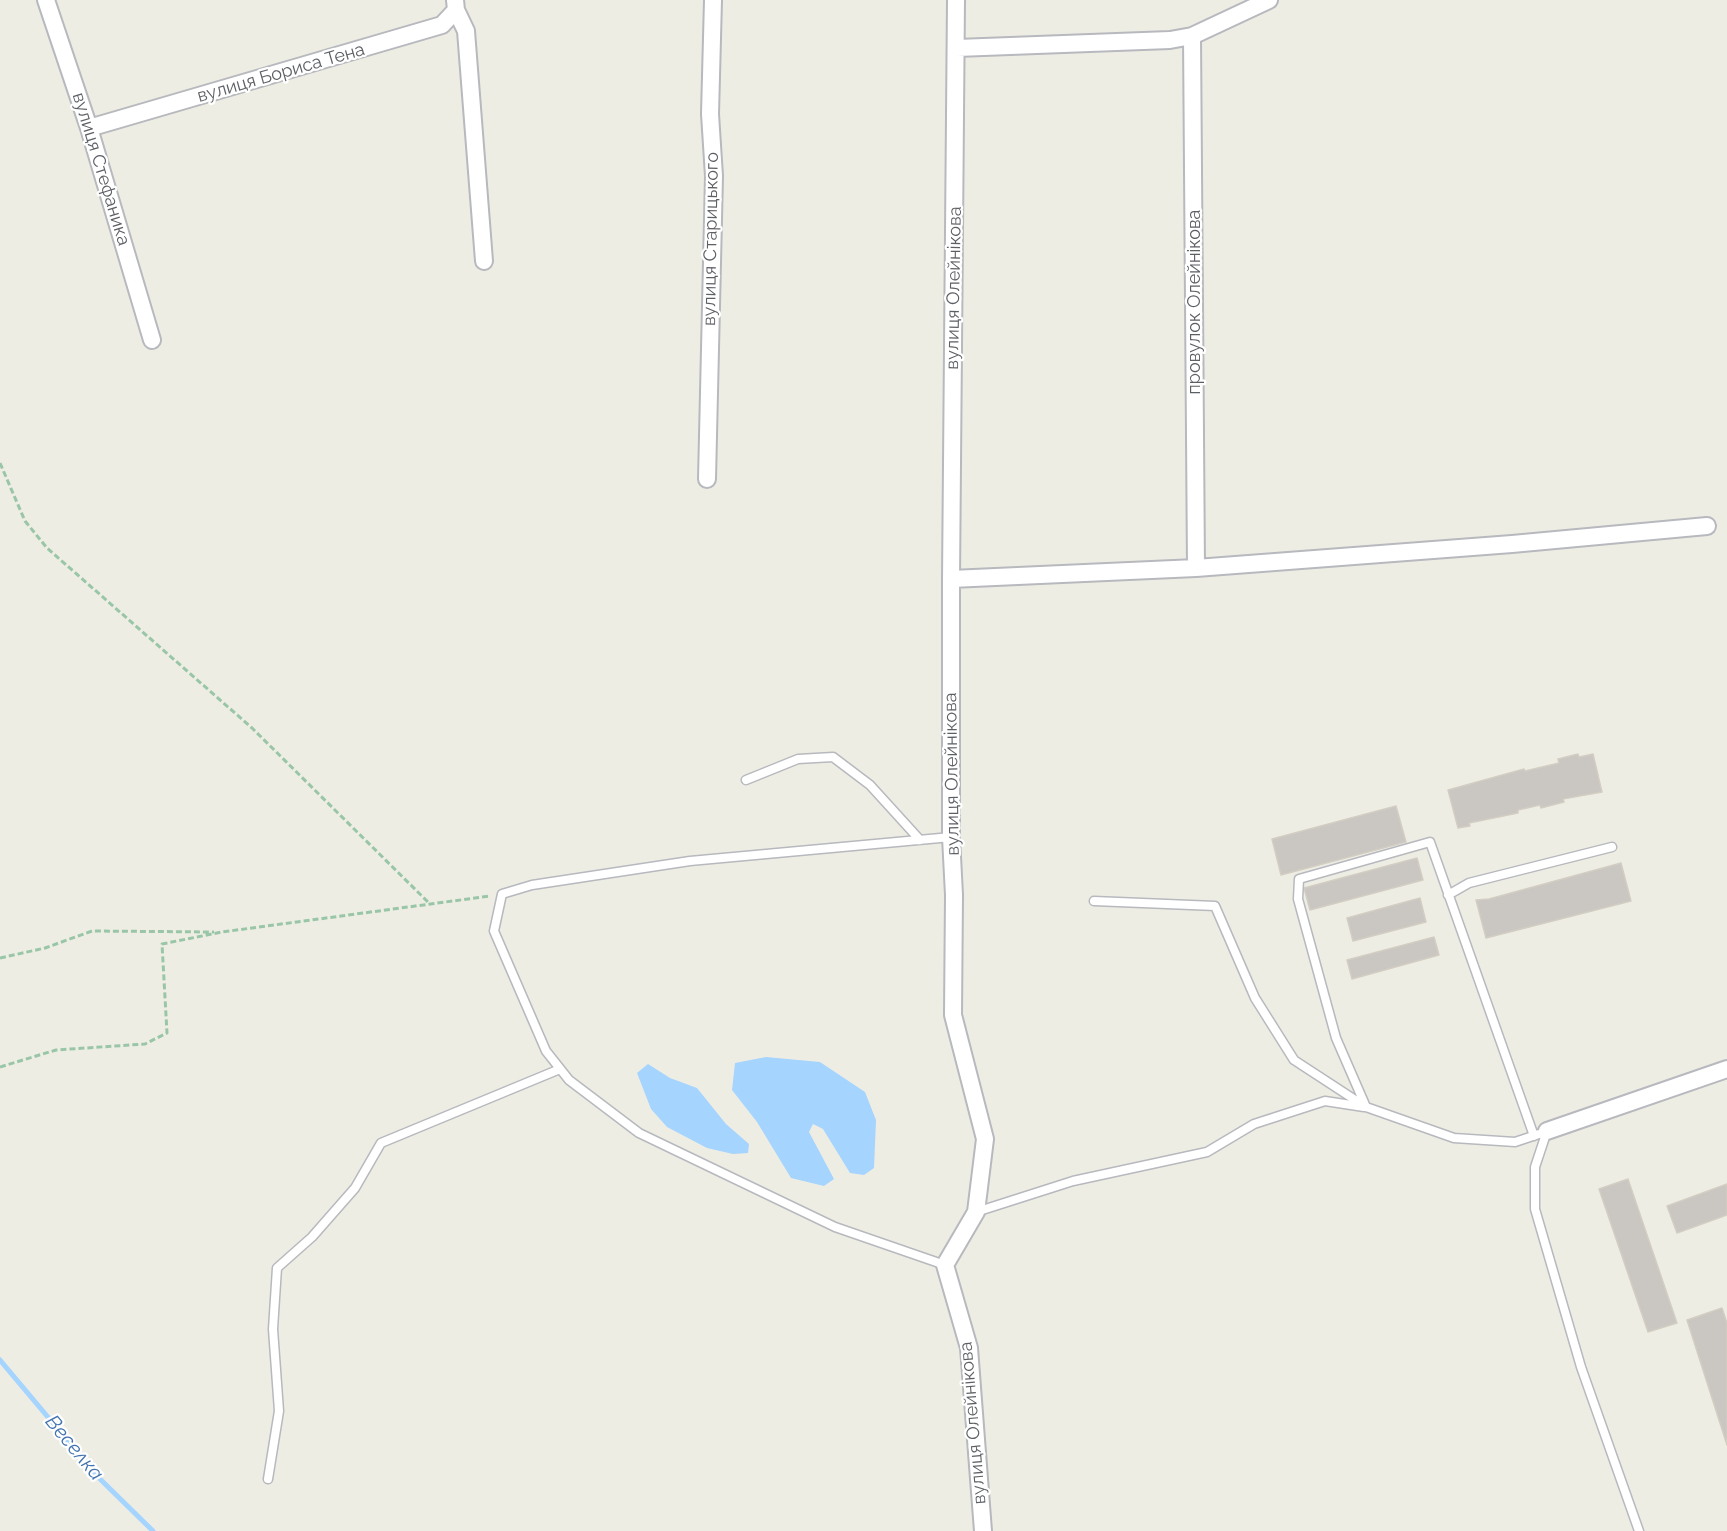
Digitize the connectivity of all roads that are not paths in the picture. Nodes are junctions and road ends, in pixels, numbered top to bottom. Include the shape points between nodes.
1 (46, 0) edge
2 (713, 0) edge
3 (956, 0) edge
4 (1269, 0) edge
5 (456, 5) edge
6 (1192, 36) junction
7 (957, 48) junction
8 (89, 128) junction
9 (484, 261) dead end
10 (152, 340) dead end
11 (707, 479) dead end
12 (1707, 526) dead end
13 (1196, 568) junction
14 (951, 579) junction
15 (746, 780) dead end
16 (951, 837) junction
17 (920, 840) junction
18 (1612, 847) dead end
19 (1448, 895) junction
20 (1094, 901) dead end
21 (560, 1069) junction
22 (1727, 1069) edge
23 (1366, 1107) junction
24 (1541, 1133) junction
25 (976, 1212) junction
26 (945, 1265) junction
27 (268, 1479) dead end
28 (982, 1531) edge
29 (1639, 1531) edge

1 - 8 street, вулиця Стефаника
2 - 11 street, вулиця Старицького via 710,114 714,176
3 - 7 street, вулиця Олейнікова
4 - 6 street
5 - 8 street, вулиця Бориса Тена via 442,26
5 - 9 street via 466,31
6 - 7 street
6 - 13 street, провулок Олейнікова
7 - 14 street, вулиця Олейнікова
8 - 10 street, вулиця Стефаника
12 - 13 street
13 - 14 street
14 - 16 street, вулиця Олейнікова
15 - 17 lane via 798,759 833,757 870,785
16 - 17 lane
16 - 25 street, вулиця Олейнікова via 953,1016 985,1139
17 - 21 lane via 690,861 532,885 502,894 494,931 546,1051
18 - 19 lane via 1469,883
19 - 23 lane via 1430,842 1299,879 1298,899 1336,1038
19 - 24 lane
20 - 23 lane via 1215,906 1255,998 1294,1060
21 - 26 lane via 569,1080 650,1139 835,1227
21 - 27 lane via 381,1143 355,1188 312,1237 277,1268 273,1329 279,1411
22 - 24 street
23 - 24 lane via 1454,1138 1515,1142
23 - 25 lane via 1325,1101 1254,1124 1207,1152 1073,1181
24 - 29 lane via 1534,1167 1535,1209 1581,1367
25 - 26 street, вулиця Олейнікова
26 - 28 street, вулиця Олейнікова via 969,1348

